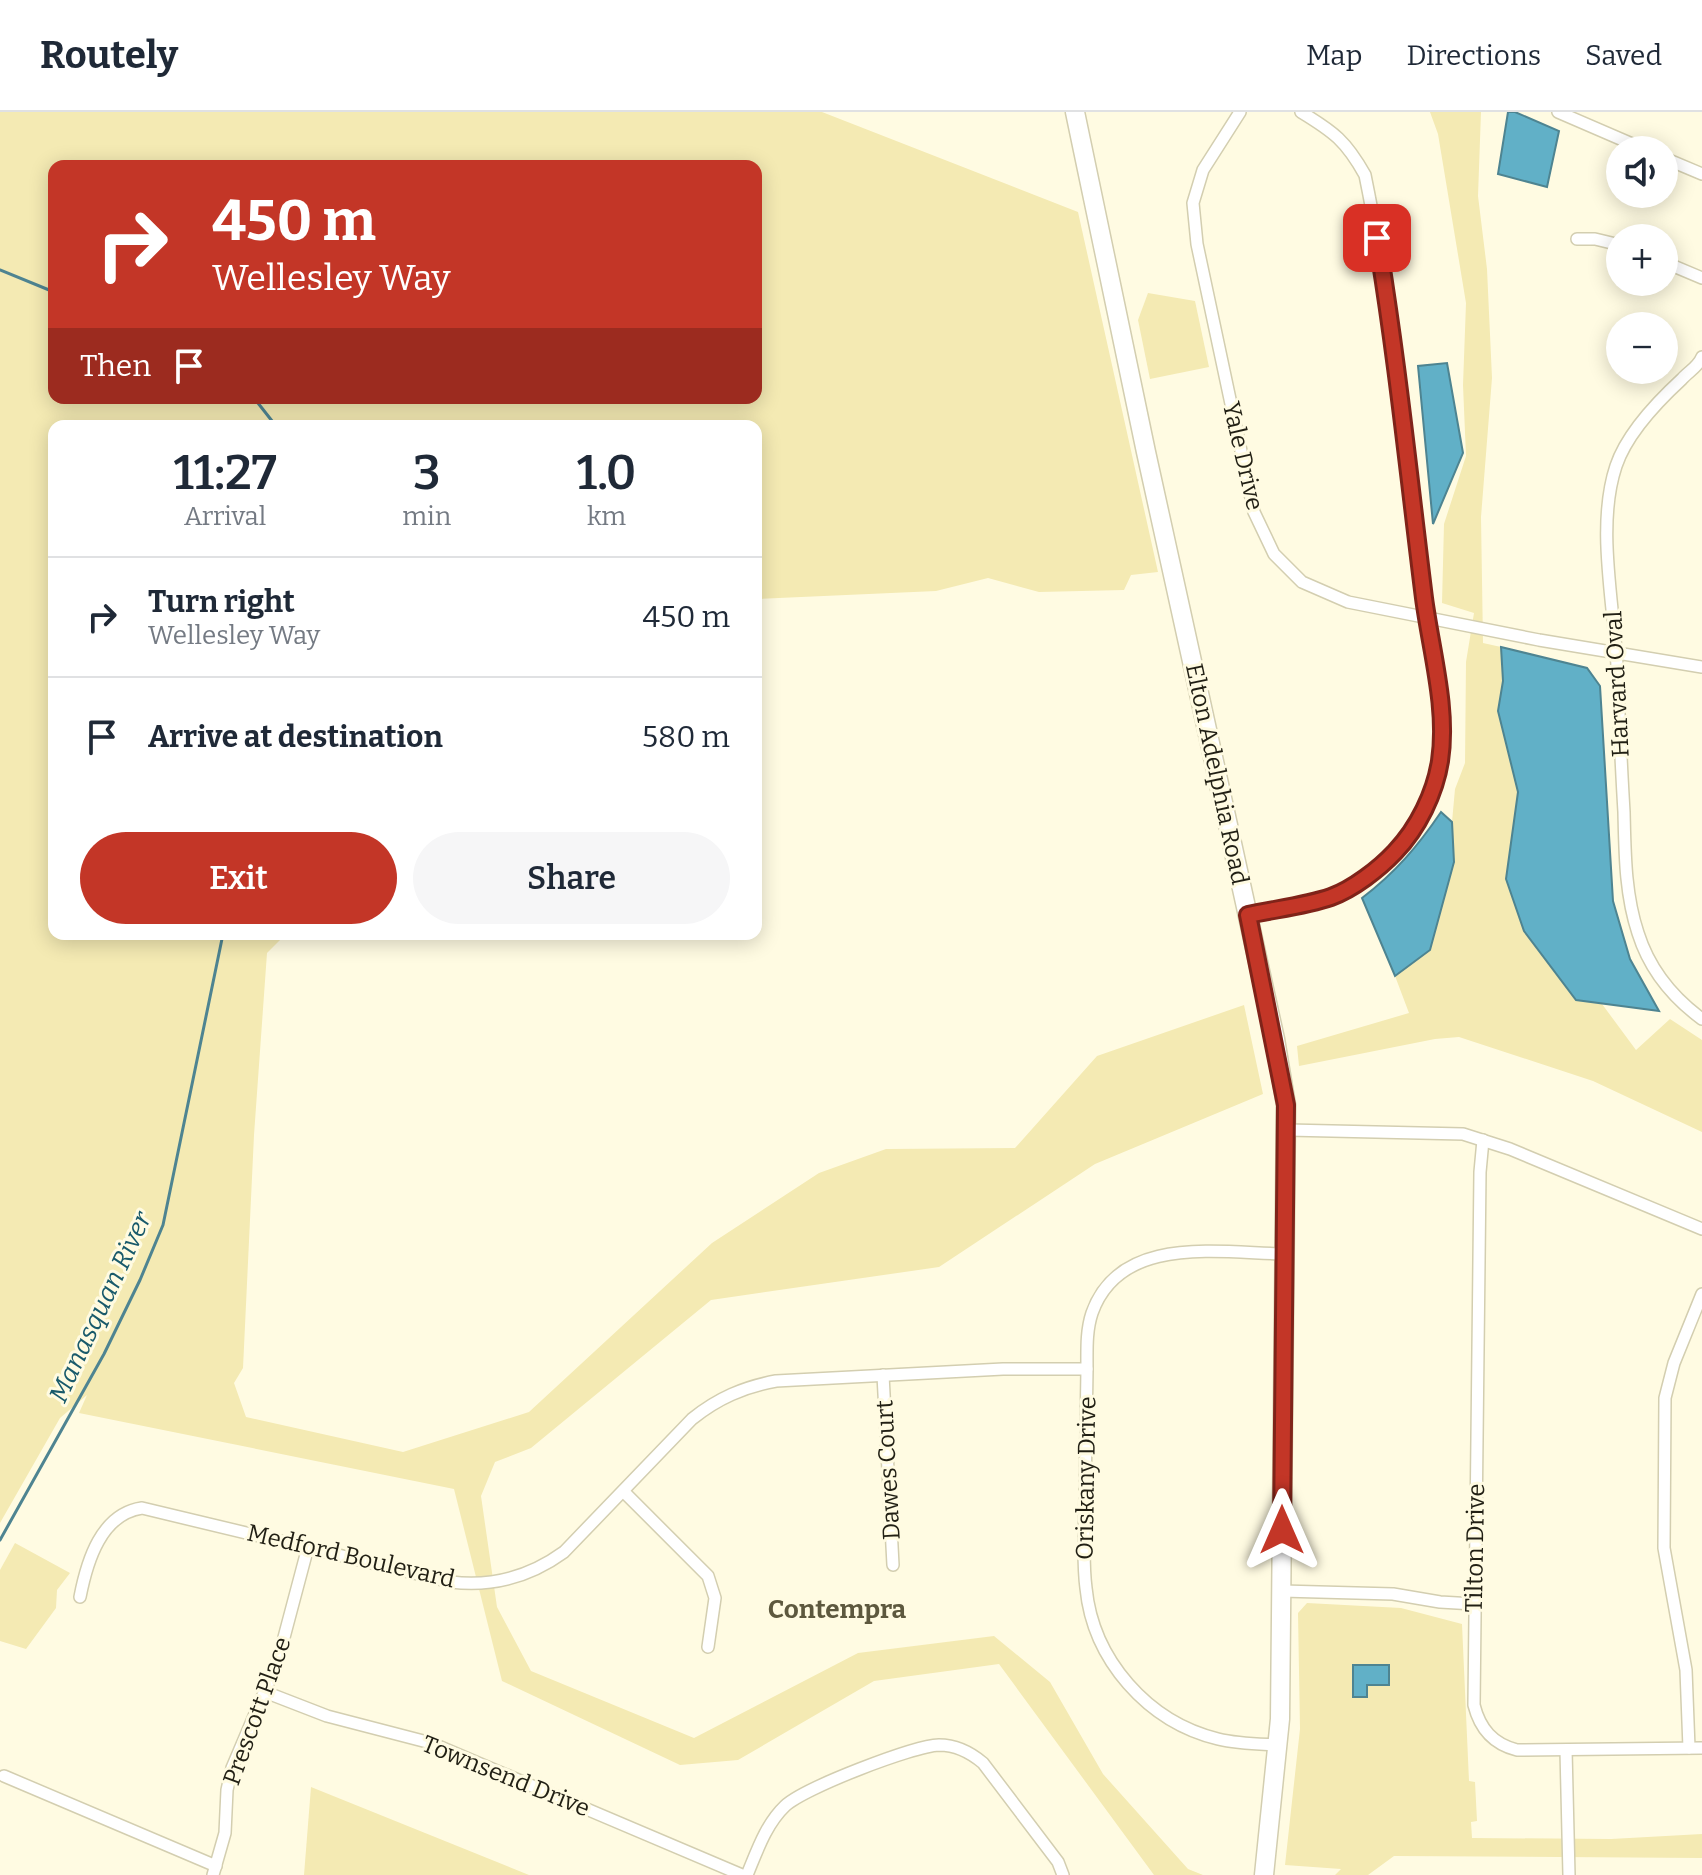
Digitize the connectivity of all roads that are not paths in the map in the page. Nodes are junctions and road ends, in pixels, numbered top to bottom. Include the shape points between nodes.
1 (1075, 112) edge
2 (1240, 112) edge
3 (1301, 112) edge
4 (1558, 112) edge
5 (1614, 136) edge
6 (1678, 164) edge
7 (1702, 174) edge
8 (1577, 239) dead end
9 (1606, 242) edge
10 (1678, 268) edge
11 (1702, 278) edge
12 (1702, 357) edge
13 (1427, 619) junction
14 (1616, 654) junction
15 (1702, 667) edge
16 (1248, 915) junction
17 (1702, 1019) edge
18 (1288, 1130) junction
19 (1483, 1140) junction
20 (1702, 1229) edge
21 (1285, 1254) junction
22 (1702, 1294) edge
23 (1087, 1369) junction
24 (883, 1375) junction
25 (624, 1492) junction
26 (308, 1547) junction
27 (893, 1565) dead end
28 (1282, 1591) junction
29 (80, 1597) dead end
30 (1474, 1604) junction
31 (708, 1647) dead end
32 (265, 1692) junction
33 (1278, 1745) junction
34 (1689, 1748) junction
35 (1702, 1748) edge
36 (1566, 1750) junction
37 (4, 1776) dead end
38 (215, 1870) edge
39 (744, 1875) edge
40 (1063, 1875) edge
41 (1264, 1875) edge
42 (1569, 1875) edge

1 - 16 main road, Elton Adelphia Road
2 - 13 street, Yale Drive via 1203,170 1193,203 1197,244 1254,512 1274,554 1302,582 1348,602
3 - 13 street via 1334,132 1365,175 1395,354
4 - 5 street
6 - 7 street
8 - 9 street
10 - 11 street
12 - 14 street, Harvard Oval via 1632,434 1616,464 1607,529
13 - 14 street, Yale Drive
13 - 16 street via 1441,708 1440,759 1421,815 1396,851 1332,897
14 - 15 street, Yale Drive
14 - 17 street, Harvard Oval via 1632,912 1655,971
16 - 18 main road, Elton Adelphia Road via 1281,1068
18 - 19 street via 1431,1132
18 - 21 main road, Elton Adelphia Road
19 - 20 street
19 - 30 street, Tilton Drive
21 - 23 street, Oriskany Drive via 1173,1253 1137,1262 1097,1301 1088,1334
21 - 28 main road, Elton Adelphia Road
22 - 34 street via 1665,1398 1664,1548 1686,1670
23 - 24 street, Medford Boulevard
23 - 33 street, Oriskany Drive via 1085,1580 1107,1654 1133,1689 1166,1717 1218,1739
24 - 25 street, Medford Boulevard via 776,1381 732,1393 692,1419
24 - 27 street, Dawes Court
25 - 26 street, Medford Boulevard via 552,1561 527,1574 484,1583 451,1582
25 - 31 street via 708,1576 715,1598
26 - 29 street, Medford Boulevard via 152,1509 130,1510 110,1524 99,1543 86,1566
26 - 32 street, Prescott Place via 282,1649
28 - 30 street via 1393,1594
28 - 33 main road, Elton Adelphia Road
30 - 36 street, Tilton Drive via 1474,1705 1481,1725 1511,1749
32 - 38 street, Prescott Place via 228,1782 225,1833
32 - 39 street, Townsend Drive via 327,1716 431,1743
33 - 41 main road, Elton Adelphia Road
34 - 35 street, Tilton Drive
34 - 36 street, Tilton Drive
36 - 42 street
37 - 38 street
39 - 40 street via 771,1823 797,1796 937,1745 967,1752 983,1763

